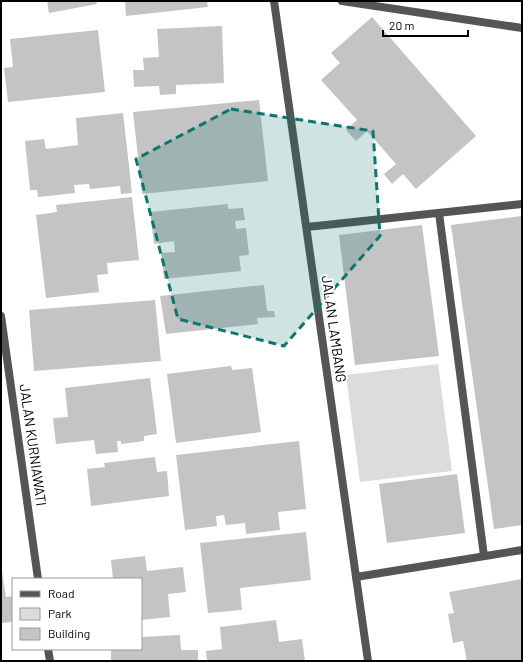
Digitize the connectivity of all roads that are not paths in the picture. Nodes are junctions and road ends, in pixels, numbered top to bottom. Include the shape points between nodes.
1 (274, 1) edge
2 (342, 1) edge
3 (522, 28) edge
4 (522, 204) edge
5 (438, 213) junction
6 (306, 227) junction
7 (1, 316) edge
8 (522, 550) edge
9 (484, 556) junction
10 (356, 577) junction
11 (38, 578) edge
12 (48, 650) edge
13 (50, 661) edge
14 (368, 661) edge

1 - 6 street, JALAN LAMBANG
2 - 3 street
4 - 5 street
5 - 6 street
5 - 9 street
6 - 10 street, JALAN LAMBANG
7 - 11 street, JALAN KURNIAWATI
8 - 9 street
9 - 10 street
10 - 14 street, JALAN LAMBANG
12 - 13 street

